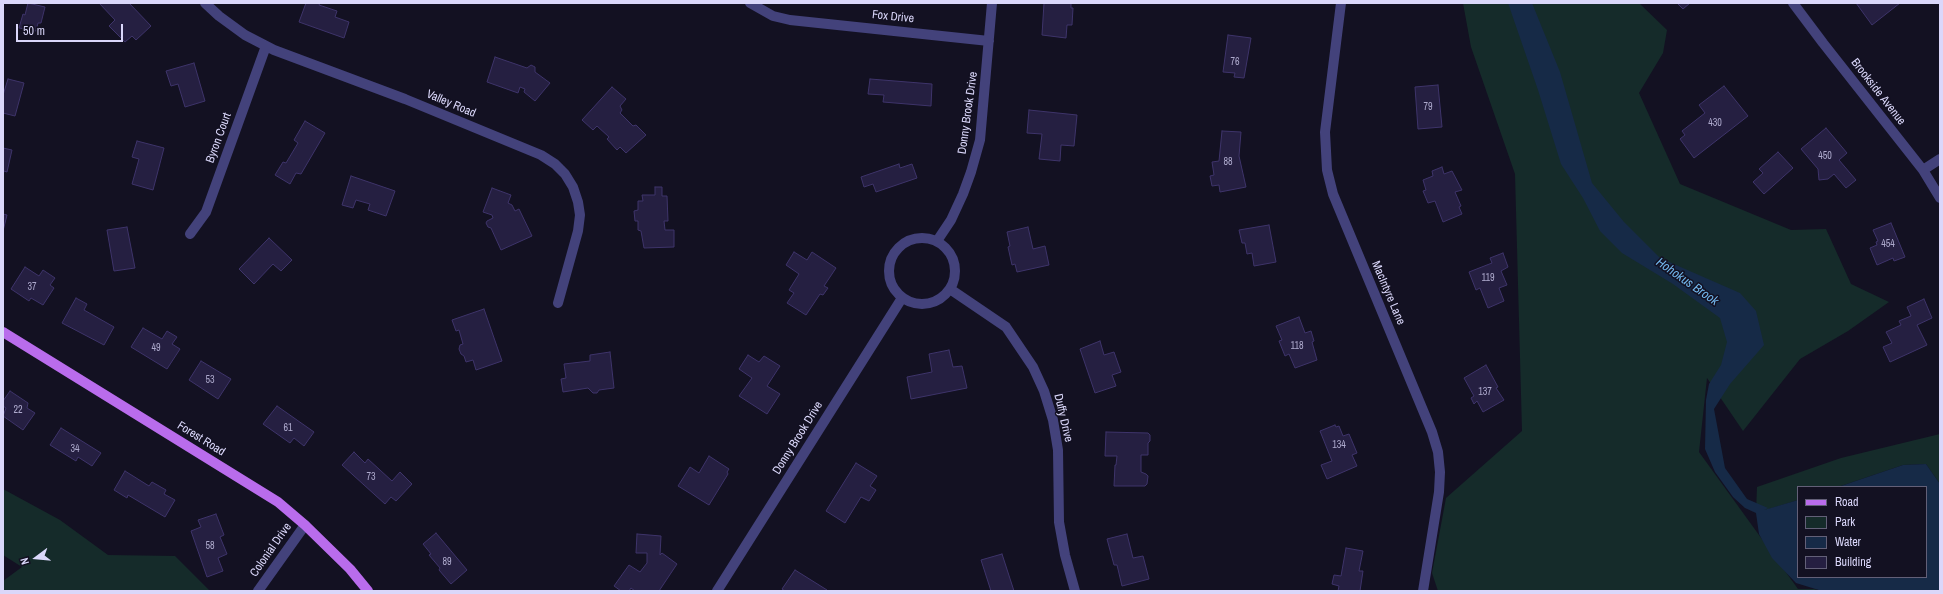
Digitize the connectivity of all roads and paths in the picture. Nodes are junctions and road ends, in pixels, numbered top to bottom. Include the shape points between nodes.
1 (205, 3) edge
2 (750, 3) edge
3 (992, 3) edge
4 (1341, 3) edge
5 (1793, 3) edge
6 (989, 40) junction
7 (266, 46) junction
8 (1940, 160) edge
9 (1923, 170) junction
10 (1940, 198) edge
11 (190, 234) dead end
12 (937, 241) junction
13 (950, 289) junction
14 (902, 298) junction
15 (558, 303) dead end
16 (3, 332) edge
17 (305, 525) junction
18 (258, 591) edge
19 (368, 591) edge
20 (717, 591) edge
21 (1075, 591) edge
22 (1423, 591) edge

1 - 7 street, Valley Road via 240,31
2 - 6 street, Fox Drive via 773,16 790,20
3 - 6 street, Donny Brook Drive
4 - 22 street, MacIntyre Lane via 1325,132 1327,170 1333,194 1438,452 1439,492
5 - 9 street, Brookside Avenue
6 - 12 street, Donny Brook Drive via 984,110 972,172 951,220
7 - 11 street, Byron Court via 206,212
7 - 15 street, Valley Road via 405,99 541,155 555,164 573,187 580,216
8 - 9 street
9 - 10 street, Brookside Avenue
12 - 13 street via 946,248 955,267
12 - 14 street via 915,238 896,249 888,269 894,290
13 - 14 street via 934,303 923,305
13 - 21 street, Duffy Drive via 1006,327 1033,367 1044,391 1053,420 1058,450 1060,522 1065,555
14 - 20 street, Donny Brook Drive
16 - 17 main road, Forest Road via 278,502
17 - 18 street, Colonial Drive
17 - 19 main road, Forest Road via 350,569

